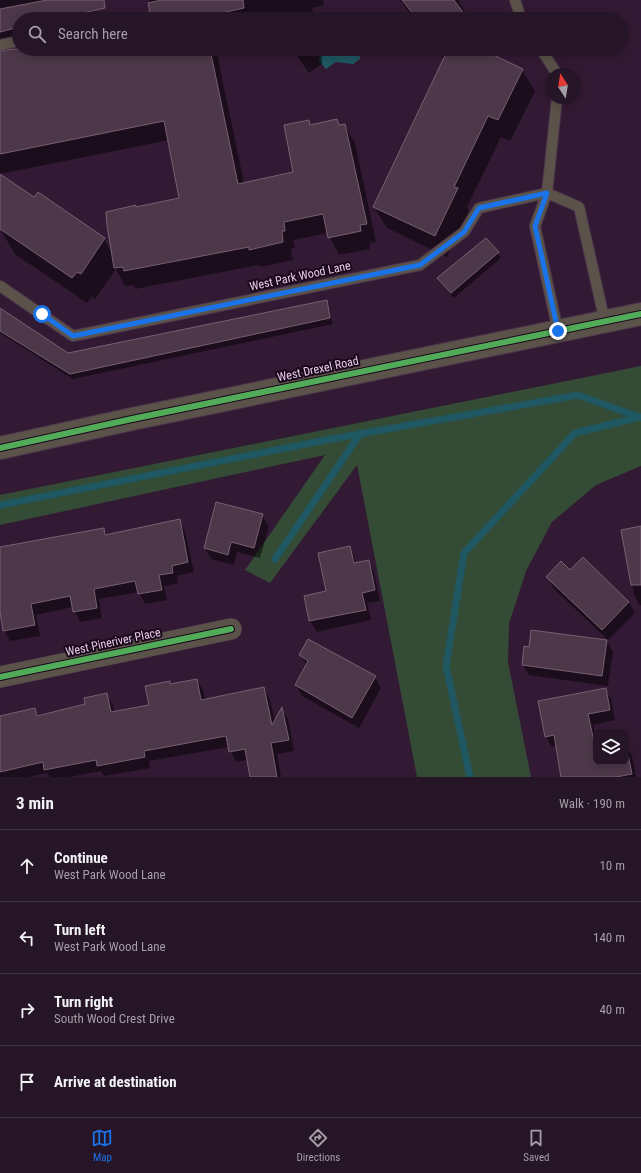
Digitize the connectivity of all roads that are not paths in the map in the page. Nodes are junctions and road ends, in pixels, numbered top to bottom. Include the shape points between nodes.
1 (515, 0) edge
2 (519, 12) edge
3 (12, 42) edge
4 (0, 45) edge
5 (545, 56) edge
6 (553, 68) edge
7 (556, 104) edge
8 (547, 193) junction
9 (0, 286) edge
10 (641, 314) edge
11 (605, 322) junction
12 (558, 331) junction
13 (0, 448) edge
14 (231, 629) dead end
15 (0, 677) edge

1 - 2 lane
3 - 4 lane
5 - 6 lane
7 - 8 lane
8 - 9 lane, West Park Wood Lane via 479,208 464,232 420,265 73,336
8 - 11 lane via 579,206
8 - 12 lane via 535,226
10 - 11 street, West Drexel Road
11 - 12 street, West Drexel Road
12 - 13 street, West Drexel Road
14 - 15 street, West Pineriver Place

